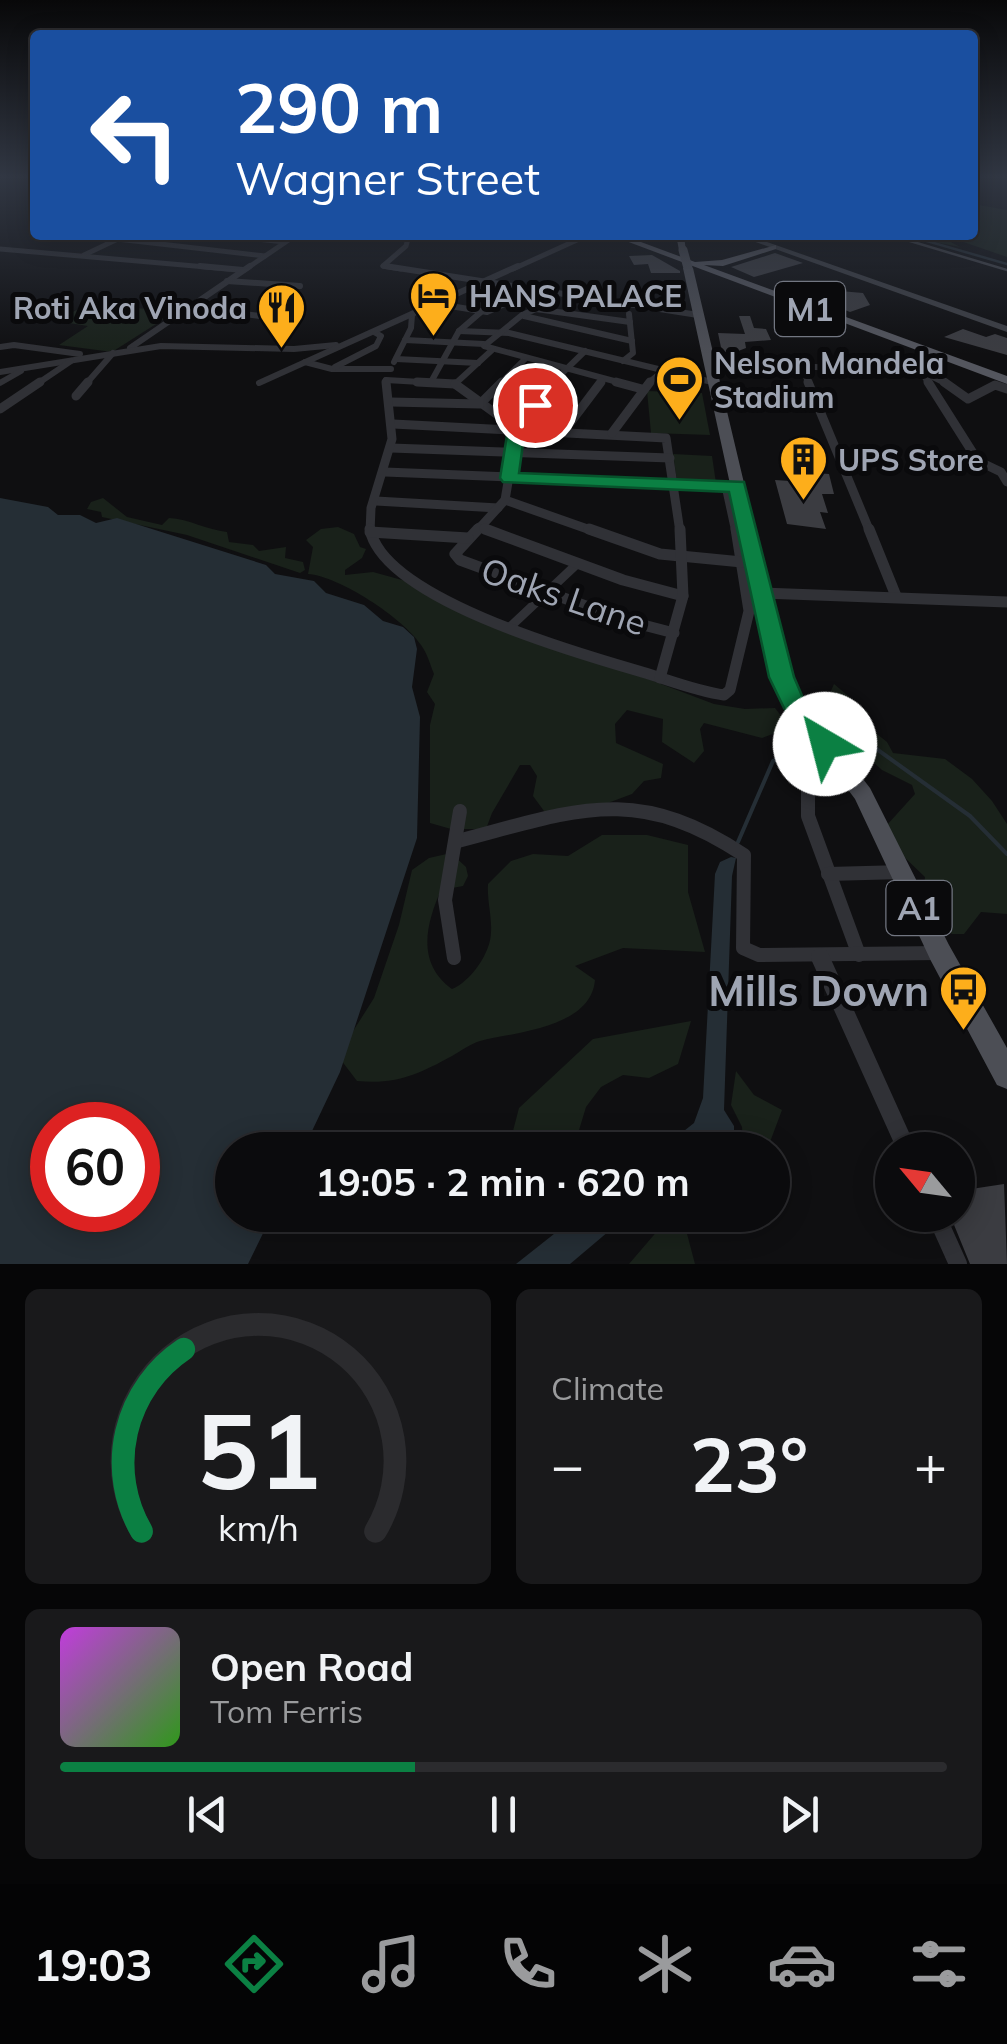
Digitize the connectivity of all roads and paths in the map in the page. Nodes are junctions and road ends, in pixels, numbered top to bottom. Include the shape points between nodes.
1 (115, 240) edge
2 (126, 240) edge
3 (265, 240) edge
4 (288, 240) edge
5 (408, 240) edge
6 (577, 240) edge
7 (628, 240) edge
8 (637, 240) edge
9 (681, 240) edge
10 (754, 240) edge
11 (285, 242) junction
12 (773, 247) junction
13 (0, 249) edge
14 (82, 256) junction
15 (264, 256) junction
16 (686, 259) junction
17 (243, 270) junction
18 (227, 282) junction
19 (481, 283) junction
20 (300, 286) dead end
21 (533, 291) junction
22 (437, 304) junction
23 (628, 305) junction
24 (189, 307) junction
25 (481, 312) junction
26 (412, 315) junction
27 (522, 315) junction
28 (698, 316) junction
29 (282, 320) dead end
30 (630, 322) junction
31 (1007, 329) edge
32 (460, 331) junction
33 (152, 332) junction
34 (374, 332) junction
35 (499, 332) junction
36 (405, 340) junction
37 (452, 342) junction
38 (632, 342) junction
39 (345, 344) junction
40 (161, 346) junction
41 (0, 347) edge
42 (486, 347) junction
43 (127, 351) junction
44 (585, 351) junction
45 (114, 353) junction
46 (364, 353) junction
47 (88, 356) junction
48 (75, 358) junction
49 (525, 358) junction
50 (396, 360) junction
51 (622, 360) junction
52 (305, 362) junction
53 (441, 362) junction
54 (478, 363) junction
55 (708, 364) junction
56 (29, 366) junction
57 (802, 367) junction
58 (564, 368) junction
59 (332, 369) junction
60 (356, 369) junction
61 (391, 369) junction
62 (663, 371) junction
63 (921, 371) junction
64 (0, 372) edge
65 (1007, 373) edge
66 (603, 379) junction
67 (386, 380) junction
68 (1007, 380) edge
69 (431, 382) junction
70 (712, 382) junction
71 (0, 383) edge
72 (259, 384) dead end
73 (455, 384) junction
74 (642, 389) junction
75 (1007, 389) edge
76 (76, 396) dead end
77 (391, 402) junction
78 (480, 404) junction
79 (0, 408) edge
80 (393, 424) junction
81 (517, 429) junction
82 (564, 431) junction
83 (612, 433) junction
84 (391, 448) junction
85 (512, 452) junction
86 (670, 458) junction
87 (385, 472) junction
88 (1005, 474) edge
89 (509, 478) junction
90 (672, 483) junction
91 (732, 486) junction
92 (376, 501) junction
93 (502, 504) junction
94 (479, 527) junction
95 (370, 528) junction
96 (468, 538) junction
97 (684, 559) junction
98 (742, 562) junction
99 (578, 563) junction
100 (547, 592) junction
101 (762, 593) junction
102 (684, 596) junction
103 (896, 596) junction
104 (1007, 602) edge
105 (511, 626) junction
106 (674, 634) junction
107 (660, 678) junction
108 (808, 790) dead end
109 (460, 811) dead end
110 (458, 841) junction
111 (903, 872) junction
112 (828, 874) junction
113 (940, 953) junction
114 (859, 955) junction
115 (820, 956) junction
116 (454, 958) dead end
117 (1007, 1075) edge
118 (899, 1132) edge
119 (944, 1232) edge
120 (958, 1264) edge

1 - 14 street
2 - 15 street
3 - 11 street
4 - 11 street
5 - 19 street via 383,266
6 - 19 street
7 - 68 highway, M1
8 - 16 highway, M1
9 - 16 main road, A1
10 - 12 main road
11 - 15 street
12 - 16 highway via 716,264
12 - 31 main road
13 - 14 street
14 - 17 street
15 - 17 street
16 - 28 main road, A1
16 - 65 highway, M1
17 - 18 street
18 - 20 street
18 - 24 street
19 - 21 street
19 - 22 street
21 - 23 street
21 - 25 street
22 - 25 street
22 - 26 street
23 - 28 street
23 - 30 street
24 - 29 street
24 - 33 street
25 - 32 street
26 - 34 street
26 - 36 street
27 - 30 street via 552,310
27 - 35 street
27 - 38 street
28 - 55 main road, A1
30 - 38 street
32 - 35 street
32 - 37 street
33 - 40 street via 150,340
33 - 43 street
34 - 39 street
34 - 46 street via 381,342
35 - 42 street
35 - 44 street
36 - 37 street
36 - 50 street
37 - 42 street
37 - 53 street
38 - 51 street via 633,353
39 - 40 street
39 - 52 street
40 - 43 street
41 - 47 street
42 - 49 street
42 - 54 street
43 - 45 street
44 - 51 street
44 - 58 street
45 - 47 street
45 - 76 street
46 - 59 street
46 - 60 street
47 - 48 street
48 - 56 street
48 - 79 street
49 - 58 street
49 - 78 street
50 - 53 street
50 - 61 street
51 - 62 street
52 - 59 street
52 - 72 street
53 - 54 street
53 - 69 street
54 - 73 street
55 - 57 street
55 - 70 main road, A1
56 - 64 street
56 - 71 street
57 - 63 street
57 - 103 street
58 - 66 street
58 - 81 street
59 - 60 street
60 - 61 street
61 - 67 street
62 - 70 street
62 - 74 street
63 - 75 street via 938,375 968,400 995,385
63 - 88 street via 978,460
66 - 74 street
66 - 82 street
67 - 69 street
67 - 77 street
69 - 73 street
70 - 91 main road, A1
73 - 78 street
74 - 83 street
77 - 78 street
77 - 80 street
78 - 81 street
80 - 81 street
80 - 84 street
81 - 82 street
81 - 85 street
82 - 83 street
83 - 86 street via 662,436
84 - 85 street
84 - 87 street
85 - 86 street
85 - 89 street
86 - 90 street
87 - 89 street
87 - 92 street
89 - 90 street
89 - 93 street
90 - 91 street
90 - 97 street
91 - 98 street
91 - 101 main road, A1
92 - 93 street
92 - 95 street
93 - 94 street
93 - 97 street
94 - 96 street
94 - 99 street
95 - 96 street
95 - 105 street via 373,543 414,582
96 - 100 street, Oaks Lane via 456,556
97 - 98 street
97 - 102 street
98 - 107 street via 749,610 730,690 724,695
99 - 100 street
99 - 102 street
100 - 105 street
100 - 106 street, Oaks Lane
101 - 103 street
101 - 111 main road, A1 via 793,702 863,794
102 - 106 street
103 - 104 street
105 - 107 street
106 - 107 street
108 - 112 street via 808,816
109 - 110 street
110 - 115 street via 597,808 633,808 673,820 744,856 743,948 759,955
110 - 116 street via 443,897
111 - 112 street
111 - 113 main road, A1
112 - 114 street
113 - 114 street
113 - 117 main road, A1
114 - 115 street
115 - 118 street
119 - 120 street

